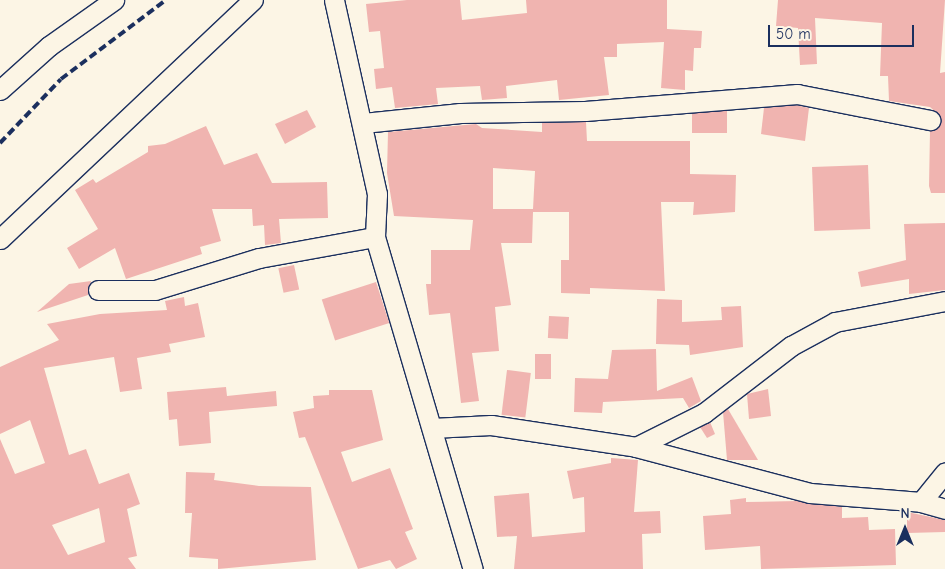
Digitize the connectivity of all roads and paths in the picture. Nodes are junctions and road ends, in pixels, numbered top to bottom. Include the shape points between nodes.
1 (114, 0) edge
2 (253, 0) edge
3 (334, 0) edge
4 (0, 90) edge
5 (930, 120) dead end
6 (363, 123) junction
7 (375, 237) junction
8 (0, 239) edge
9 (98, 290) dead end
10 (945, 301) edge
11 (432, 428) junction
12 (636, 446) junction
13 (945, 472) edge
14 (921, 502) junction
15 (945, 509) edge
16 (473, 569) edge

1 - 4 street via 49,46
2 - 8 street
3 - 6 street
5 - 6 street via 797,94 585,111 460,113
6 - 7 street via 377,194
7 - 9 street via 259,258 155,290
7 - 11 street
10 - 12 street via 836,322 791,346 704,413
11 - 12 street via 491,425
11 - 16 street
12 - 14 street via 810,493
13 - 14 street
14 - 15 street

